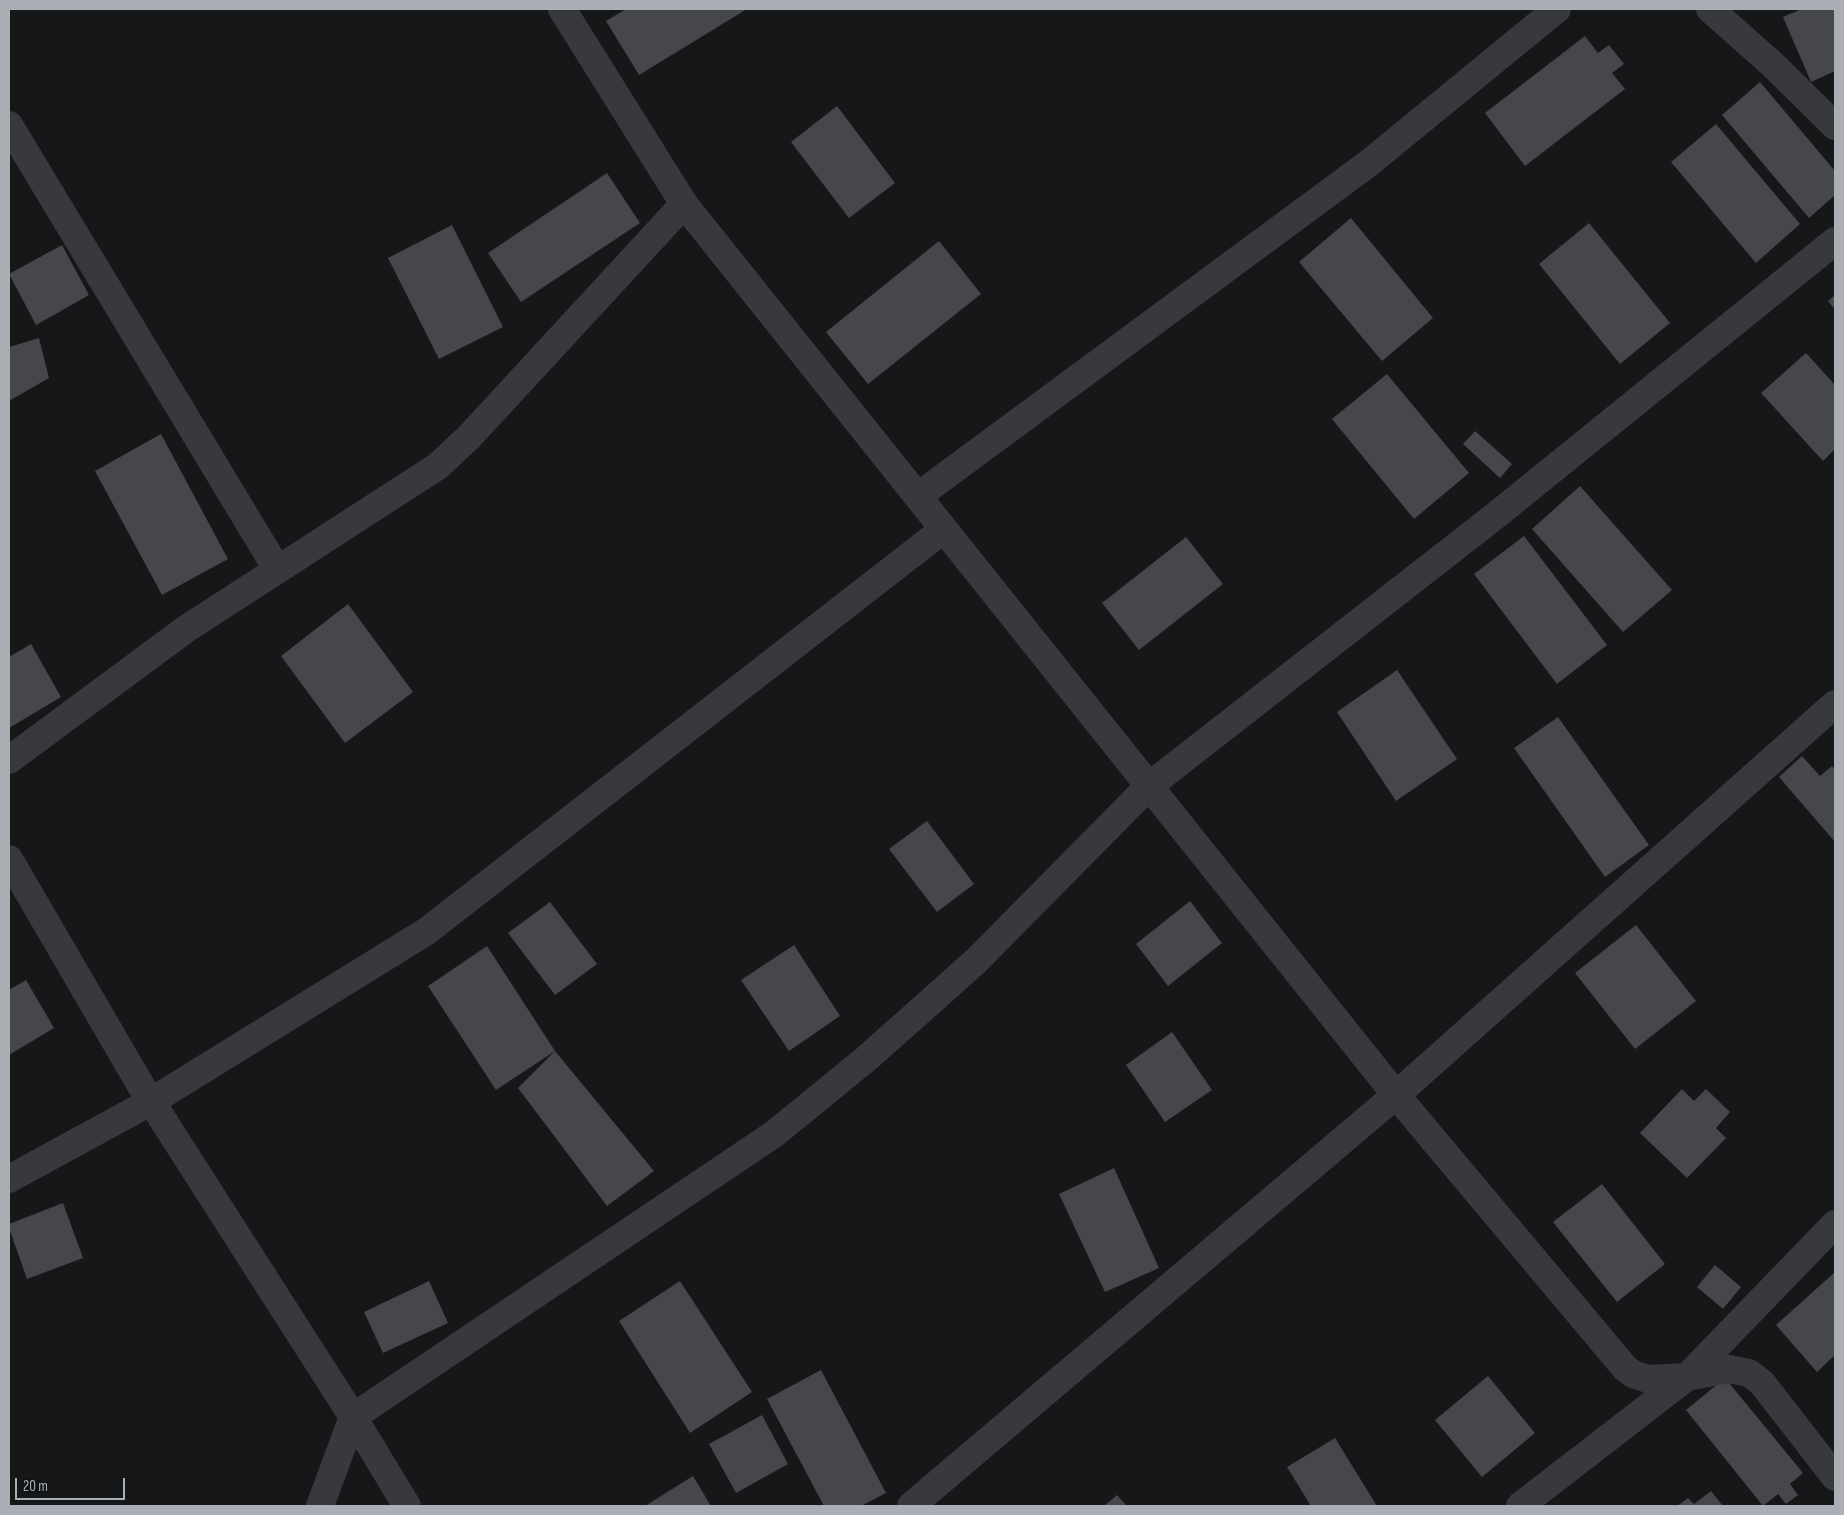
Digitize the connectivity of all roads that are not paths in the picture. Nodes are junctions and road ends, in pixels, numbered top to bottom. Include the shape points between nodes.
1 (562, 9) edge
2 (1557, 9) edge
3 (1710, 9) edge
4 (9, 125) edge
5 (1835, 126) edge
6 (684, 204) junction
7 (1835, 241) edge
8 (918, 496) junction
9 (944, 528) junction
10 (277, 569) junction
11 (1835, 704) edge
12 (9, 760) edge
13 (1149, 786) junction
14 (9, 859) edge
15 (1396, 1095) junction
16 (152, 1102) junction
17 (9, 1179) edge
18 (1835, 1224) edge
19 (1687, 1377) junction
20 (353, 1417) junction
21 (1835, 1477) edge
22 (320, 1506) edge
23 (407, 1506) edge
24 (910, 1506) edge
25 (1520, 1506) edge

1 - 6 street
2 - 8 street via 1368,163
3 - 5 street
4 - 10 street
6 - 8 street
6 - 10 street via 469,438 438,466
7 - 13 street via 1495,516
8 - 9 street
9 - 13 street
9 - 16 street via 427,931
10 - 12 street via 186,628
11 - 15 street
13 - 15 street
13 - 20 street via 975,962 774,1134
14 - 16 street
15 - 19 street via 1626,1368 1648,1379
15 - 24 street
16 - 17 street
16 - 20 street
18 - 19 street
19 - 21 street via 1729,1369 1749,1373 1762,1384
19 - 25 street
20 - 22 street
20 - 23 street

